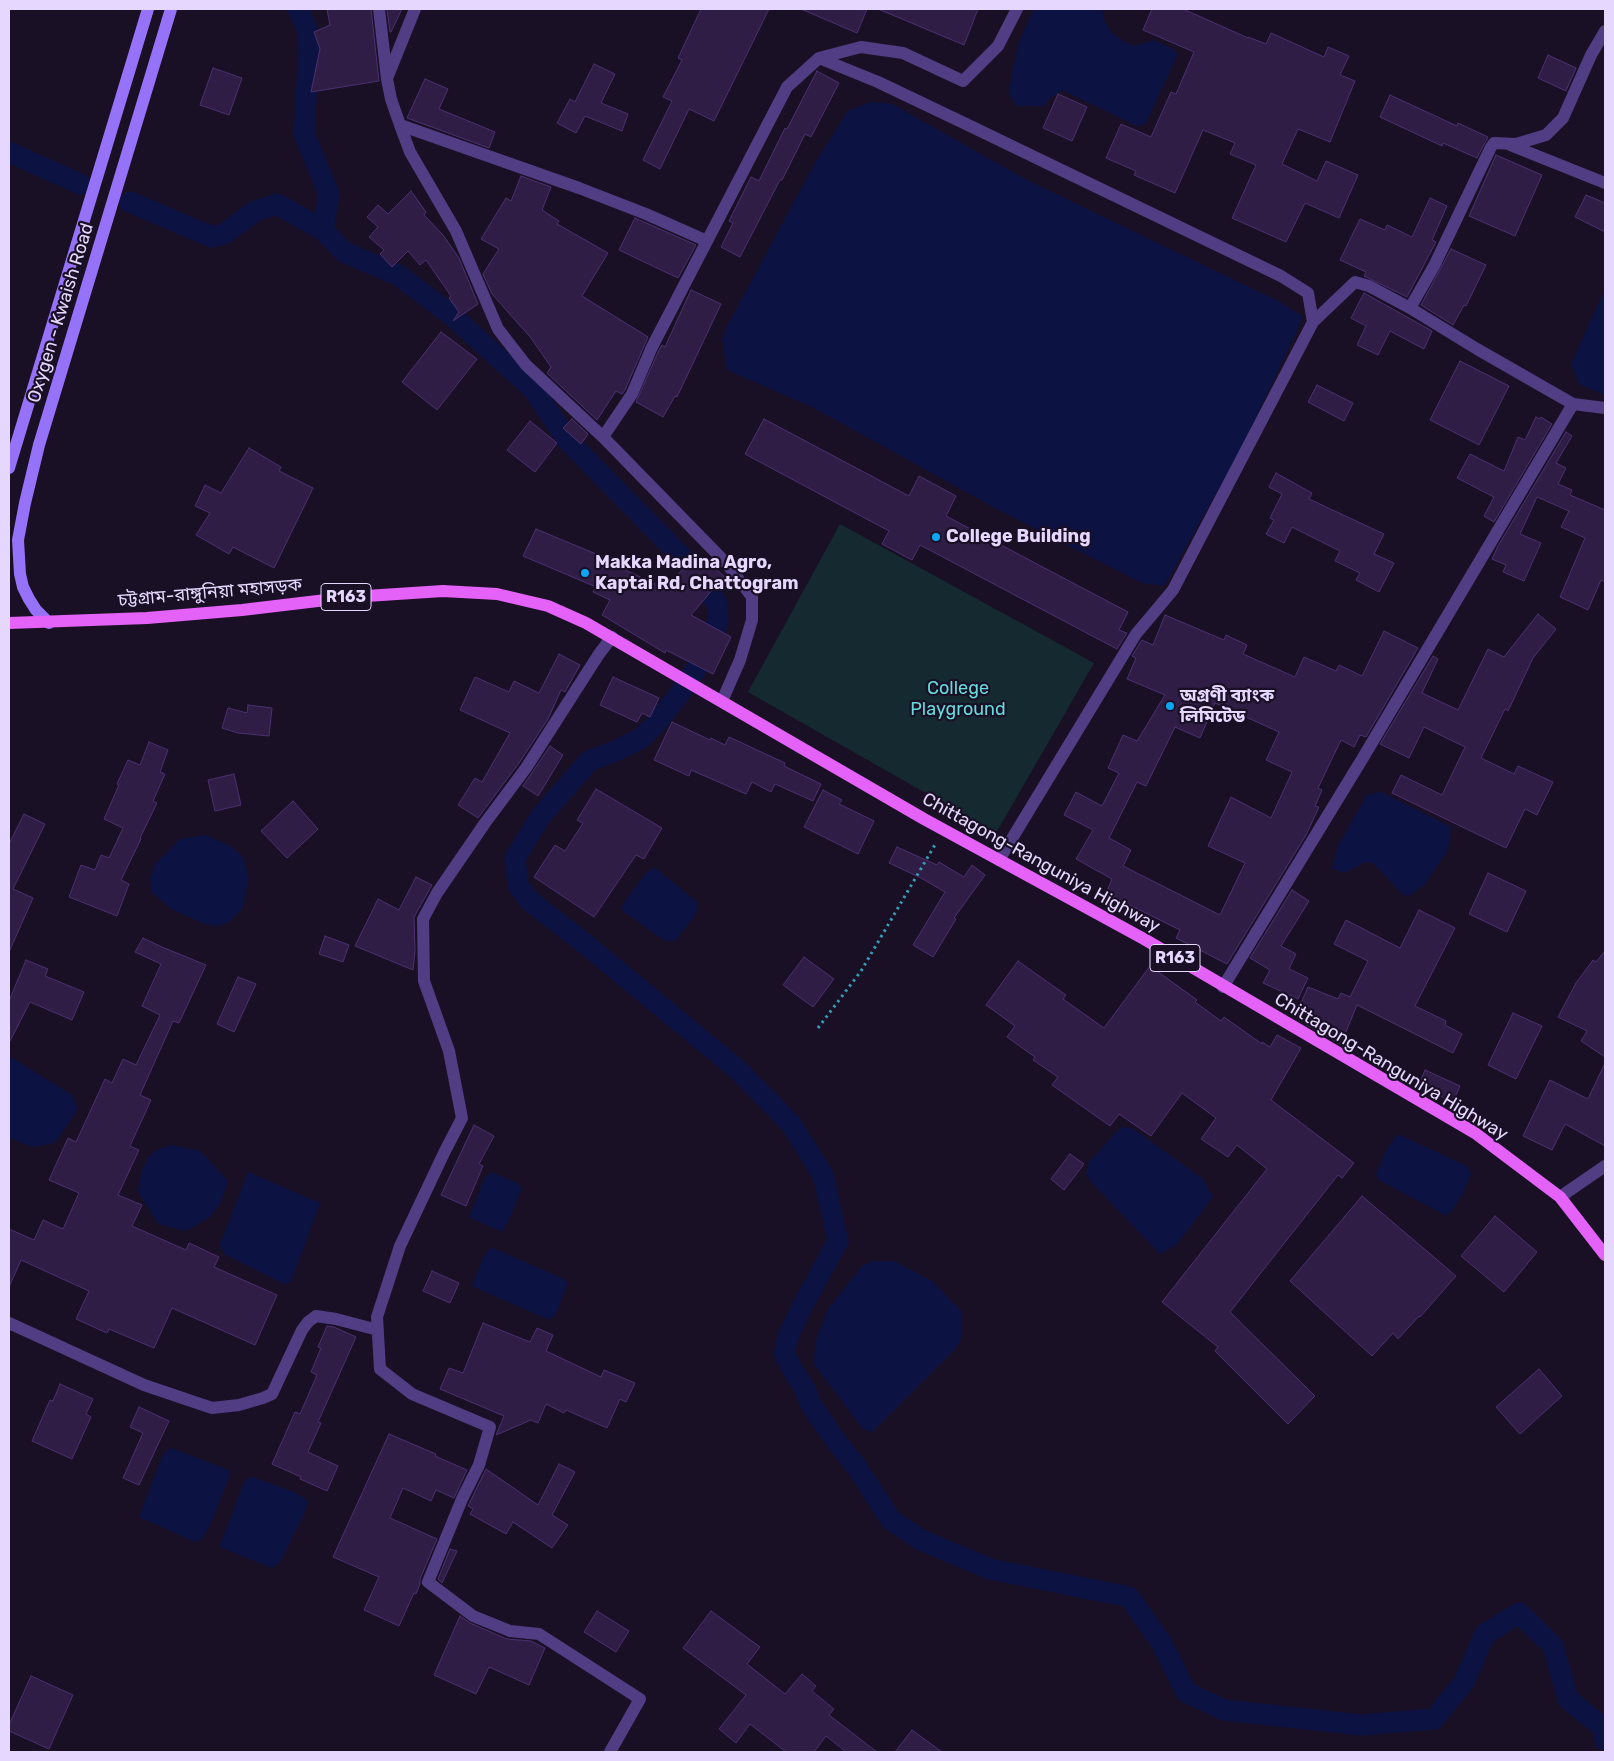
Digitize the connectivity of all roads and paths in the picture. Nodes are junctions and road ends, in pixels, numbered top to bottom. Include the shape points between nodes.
1 (148, 9) edge
2 (170, 9) edge
3 (379, 9) edge
4 (415, 9) edge
5 (1018, 9) edge
6 (1605, 31) edge
7 (819, 58) junction
8 (387, 79) junction
9 (400, 125) junction
10 (1506, 143) junction
11 (1605, 183) edge
12 (707, 241) junction
13 (1410, 308) junction
14 (1314, 322) junction
15 (1573, 404) junction
16 (1605, 408) edge
17 (604, 437) junction
18 (9, 468) edge
19 (50, 622) junction
20 (9, 623) edge
21 (612, 637) junction
22 (667, 669) joint
23 (719, 699) junction
24 (944, 830) junction
25 (999, 860) junction
26 (1223, 987) junction
27 (818, 1028) dead end
28 (1605, 1166) edge
29 (1560, 1197) junction
30 (1605, 1255) edge
31 (9, 1324) edge
32 (378, 1330) junction
33 (610, 1752) edge

1 - 18 main road, Oxygen - Kwaish Road
2 - 19 main road, Oxygen - Kwaish Road via 38,445 25,503 18,540 20,574 29,599
3 - 8 street
4 - 8 street
5 - 7 street via 998,46 963,81 903,53 861,47
6 - 10 street via 1563,118 1546,135 1516,144
7 - 12 street via 787,87
7 - 14 street via 896,90 1281,276 1308,293
8 - 9 street
9 - 12 street via 579,188
9 - 17 street via 410,152 456,231 498,329 526,365
10 - 11 street
10 - 13 street via 1494,143 1491,148
12 - 17 street via 652,347 632,394
13 - 14 street via 1355,282
13 - 15 street
14 - 25 street via 1172,590 1136,634
15 - 16 street
15 - 26 street
17 - 23 street via 728,564 752,597 752,620 740,660
19 - 20 main road, চট্টগ্রাম-রাঙ্গুনিয়া মহাসড়ক / R163
19 - 21 main road, চট্টগ্রাম-রাঙ্গুনিয়া মহাসড়ক / R163 via 147,618 351,597 443,592 497,594 548,606
21 - 22 main road, চট্টগ্রাম-রাঙ্গুনিয়া মহাসড়ক / R163
21 - 32 street via 423,918 424,981 449,1051 462,1118 400,1246 377,1317
22 - 23 main road, Chittagong-Ranguniya Highway / R163
23 - 24 main road, Chittagong-Ranguniya Highway / R163
24 - 25 main road, Chittagong-Ranguniya Highway / R163
24 - 27 path via 862,971
25 - 26 main road, Chittagong-Ranguniya Highway / R163 via 1144,939
26 - 29 main road, Chittagong-Ranguniya Highway / R163 via 1474,1133
28 - 29 street
29 - 30 main road, Chittagong-Ranguniya Highway / R163
31 - 32 street via 144,1385 212,1408 240,1405 272,1394 302,1330 316,1316
32 - 33 street via 380,1369 412,1394 490,1426 479,1465 428,1582 473,1616 510,1631 539,1634 640,1699

